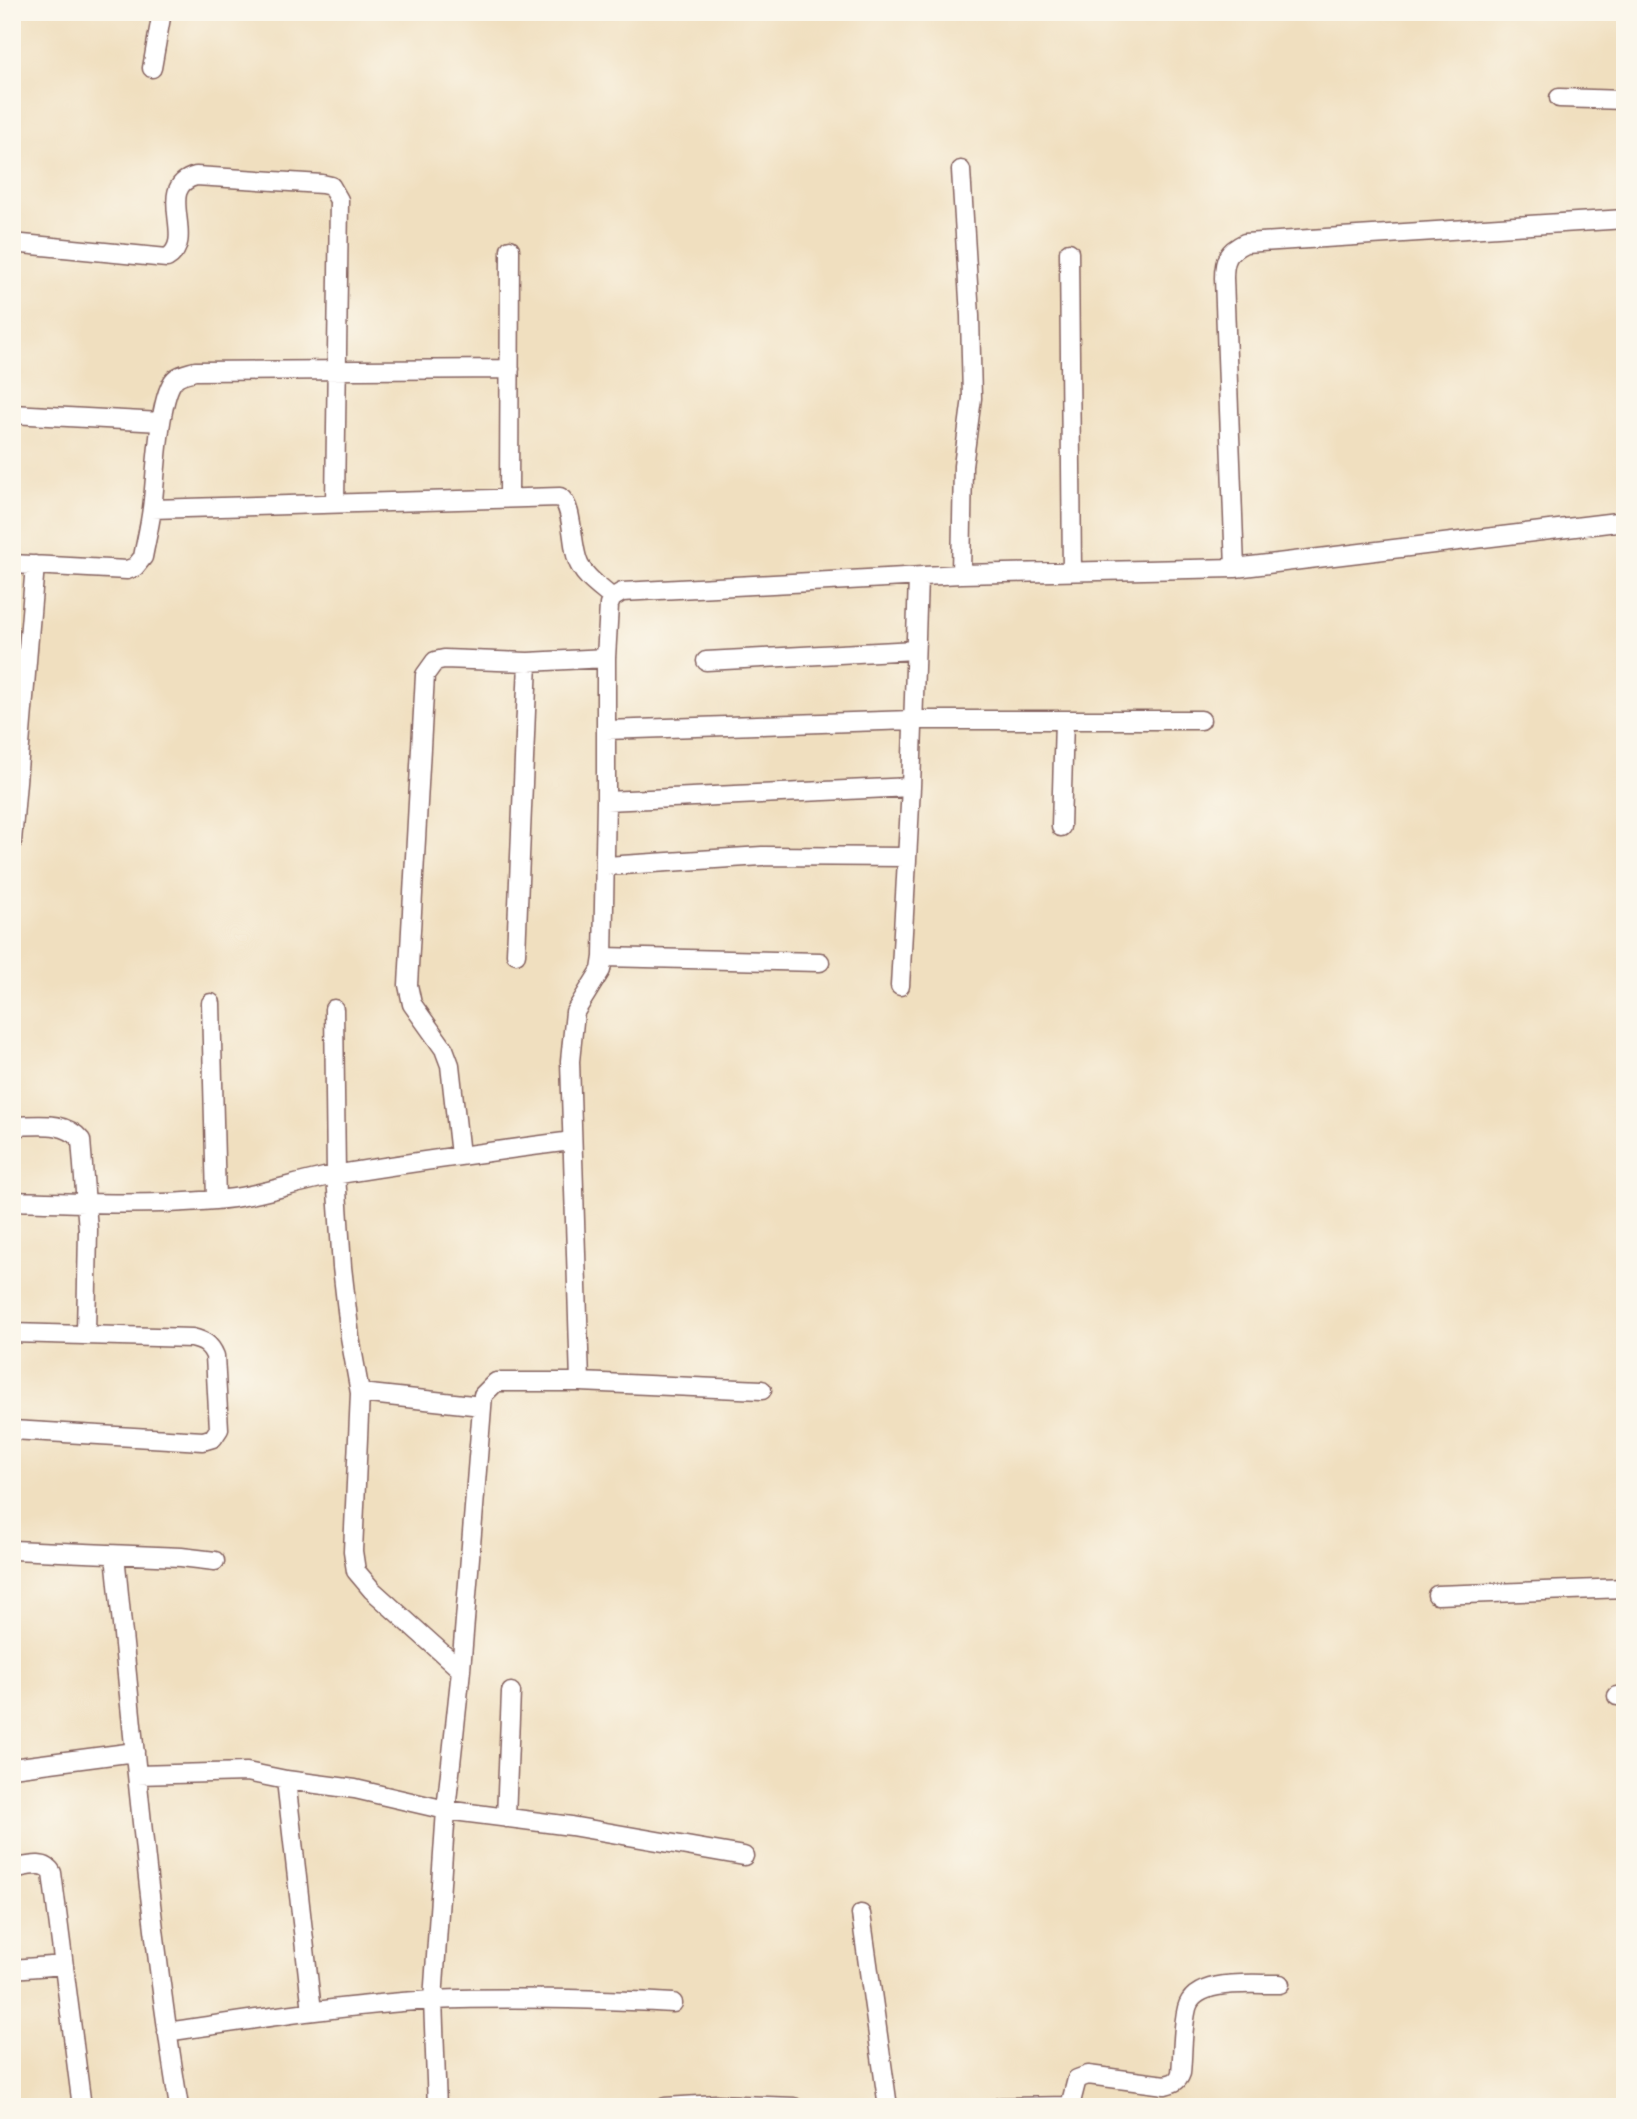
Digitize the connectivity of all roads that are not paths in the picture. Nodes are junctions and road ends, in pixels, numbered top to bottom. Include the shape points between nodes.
1 (162, 12) edge
2 (152, 68) dead end
3 (1559, 98) dead end
4 (1625, 100) edge
5 (961, 170) dead end
6 (1625, 219) edge
7 (12, 243) edge
8 (510, 249) dead end
9 (1069, 252) dead end
10 (510, 369) junction
11 (338, 372) junction
12 (12, 414) edge
13 (161, 422) junction
14 (509, 498) junction
15 (335, 504) junction
16 (152, 509) junction
17 (1625, 521) edge
18 (12, 564) edge
19 (35, 565) junction
20 (1234, 568) junction
21 (1072, 572) junction
22 (961, 574) junction
23 (918, 578) junction
24 (612, 598) junction
25 (915, 650) junction
26 (606, 658) junction
27 (706, 661) dead end
28 (528, 662) junction
29 (912, 720) junction
30 (1064, 720) junction
31 (1201, 720) dead end
32 (606, 730) junction
33 (911, 788) junction
34 (606, 802) junction
35 (1061, 827) dead end
36 (12, 842) edge
37 (907, 857) junction
38 (606, 866) junction
39 (516, 954) dead end
40 (603, 957) junction
41 (820, 962) dead end
42 (900, 986) dead end
43 (211, 1003) dead end
44 (334, 1009) dead end
45 (12, 1126) edge
46 (572, 1141) junction
47 (460, 1155) junction
48 (336, 1175) junction
49 (216, 1200) junction
50 (12, 1201) edge
51 (87, 1203) junction
52 (12, 1333) edge
53 (86, 1334) junction
54 (580, 1382) junction
55 (762, 1390) dead end
56 (360, 1393) junction
57 (482, 1406) junction
58 (12, 1430) edge
59 (12, 1550) edge
60 (115, 1555) junction
61 (215, 1561) dead end
62 (1625, 1588) edge
63 (1437, 1595) dead end
64 (461, 1670) junction
65 (511, 1692) dead end
66 (135, 1752) junction
67 (12, 1768) edge
68 (137, 1776) junction
69 (286, 1780) junction
70 (446, 1810) junction
71 (506, 1818) junction
72 (744, 1856) dead end
73 (12, 1869) edge
74 (861, 1914) dead end
75 (64, 1965) junction
76 (12, 1969) edge
77 (1280, 1984) dead end
78 (433, 2000) junction
79 (673, 2003) dead end
80 (312, 2011) junction
81 (167, 2032) junction
82 (717, 2106) edge
83 (1070, 2106) edge
84 (82, 2107) edge
85 (179, 2107) edge
86 (437, 2107) edge
87 (665, 2107) edge
88 (794, 2107) edge
89 (877, 2107) edge
90 (891, 2107) edge
91 (1000, 2107) edge

1 - 2 street
3 - 4 street
5 - 22 street via 972,398 963,466
6 - 20 street via 1245,243 1233,249 1224,262 1224,278
7 - 11 street via 167,258 176,250 178,238 176,191 188,178 331,186 339,200
8 - 10 street
9 - 21 street
10 - 11 street
10 - 14 street
11 - 13 street via 182,374 169,388
11 - 15 street
12 - 13 street
13 - 16 street
14 - 15 street
14 - 24 street via 564,499 581,568
15 - 16 street
16 - 19 street via 143,557 135,567
17 - 20 street
18 - 19 street
19 - 36 street
20 - 21 street
21 - 22 street
22 - 23 street
23 - 24 street via 622,592
23 - 25 street
24 - 26 street
25 - 27 street
25 - 29 street
26 - 28 street
26 - 32 street
28 - 39 street
28 - 47 street via 444,659 435,661 425,675 408,985 412,1004 450,1065
29 - 30 street
29 - 32 street
29 - 33 street
30 - 31 street
30 - 35 street
32 - 34 street
33 - 34 street
33 - 37 street
34 - 38 street
37 - 38 street via 762,856
37 - 42 street
38 - 40 street
40 - 41 street
40 - 46 street via 601,970 575,1012 571,1034
43 - 49 street
44 - 48 street
45 - 51 street via 73,1130 81,1140
46 - 47 street
46 - 54 street
47 - 48 street
48 - 49 street
48 - 56 street via 347,1311
49 - 51 street
50 - 51 street
51 - 53 street
52 - 53 street
53 - 58 street via 204,1341 215,1356 219,1429 213,1438
54 - 55 street
54 - 57 street via 496,1382 483,1395
56 - 57 street
56 - 64 street via 356,1572
57 - 64 street
59 - 60 street
60 - 61 street
60 - 66 street
62 - 63 street
64 - 70 street
65 - 71 street
66 - 67 street
66 - 68 street
68 - 69 street via 247,1772
68 - 81 street
69 - 70 street via 355,1788
69 - 80 street
70 - 71 street
70 - 78 street
71 - 72 street
73 - 75 street via 49,1868
74 - 90 street
75 - 76 street
75 - 84 street
77 - 83 street via 1212,1986 1197,1992 1188,2006 1179,2078 1165,2085 1080,2077
78 - 79 street
78 - 80 street
78 - 86 street
80 - 81 street
81 - 85 street
82 - 87 street
82 - 88 street
83 - 91 street
89 - 90 street

